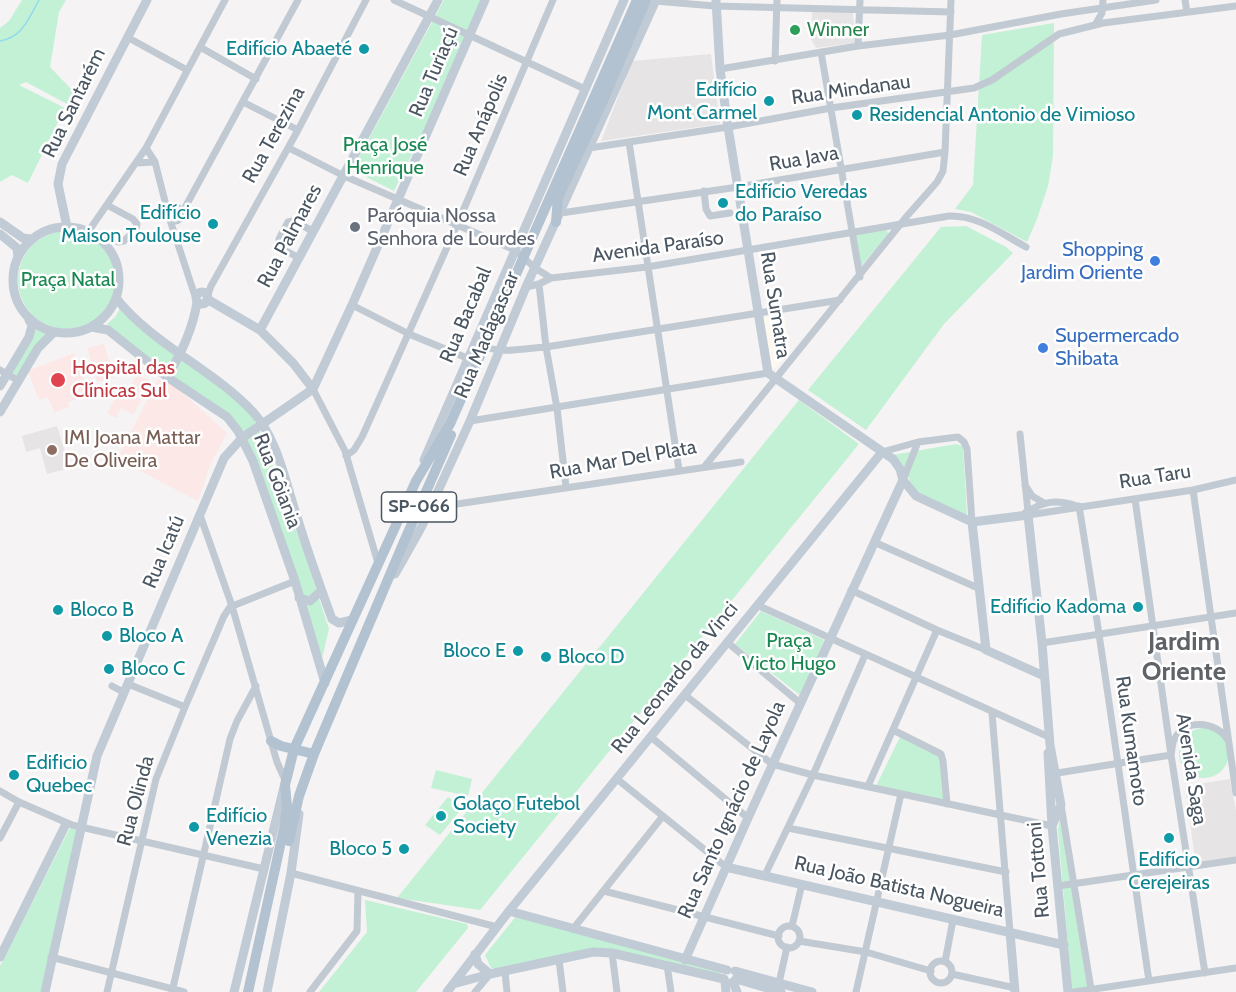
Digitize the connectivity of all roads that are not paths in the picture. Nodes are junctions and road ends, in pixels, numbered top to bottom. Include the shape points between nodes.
1 (147, 0) edge
2 (225, 0) edge
3 (298, 0) edge
4 (366, 0) edge
5 (394, 0) edge
6 (438, 0) edge
7 (484, 0) edge
8 (553, 0) edge
9 (624, 0) edge
10 (637, 0) edge
11 (651, 0) edge
12 (860, 0) edge
13 (951, 0) edge
14 (1156, 0) edge
15 (1185, 0) edge
16 (715, 3) edge
17 (777, 3) edge
18 (1103, 4) edge
19 (1236, 6) edge
20 (860, 9) junction
21 (951, 12) junction
22 (1187, 12) junction
23 (429, 18) junction
24 (647, 19) joint
25 (1099, 24) junction
26 (950, 34) junction
27 (469, 36) junction
28 (127, 37) junction
29 (858, 46) junction
30 (200, 47) junction
31 (821, 52) junction
32 (526, 61) junction
33 (775, 61) junction
34 (720, 69) junction
35 (187, 70) junction
36 (256, 80) junction
37 (585, 89) junction
38 (948, 93) junction
39 (243, 102) junction
40 (831, 108) junction
41 (728, 127) junction
42 (298, 130) junction
43 (629, 142) junction
44 (146, 148) junction
45 (289, 148) junction
46 (589, 148) junction
47 (945, 152) junction
48 (155, 162) junction
49 (136, 164) junction
50 (842, 169) junction
51 (342, 175) junction
52 (738, 187) junction
53 (704, 191) junction
54 (165, 198) junction
55 (398, 198) junction
56 (558, 198) junction
57 (189, 199) junction
58 (637, 202) junction
59 (107, 205) junction
60 (175, 206) junction
61 (730, 213) dead end
62 (168, 215) junction
63 (180, 216) junction
64 (558, 217) junction
65 (0, 222) edge
66 (902, 224) junction
67 (457, 225) junction
68 (67, 227) junction
69 (313, 231) junction
70 (88, 232) junction
71 (852, 232) junction
72 (0, 234) edge
73 (176, 237) junction
74 (113, 238) dead end
75 (32, 239) junction
76 (1026, 247) dead end
77 (515, 250) junction
78 (749, 250) junction
79 (18, 257) junction
80 (299, 258) junction
81 (528, 263) junction
82 (507, 266) junction
83 (647, 267) junction
84 (860, 277) junction
85 (551, 278) junction
86 (539, 284) junction
87 (526, 287) junction
88 (116, 298) junction
89 (202, 298) junction
90 (840, 300) junction
91 (352, 305) junction
92 (758, 314) junction
93 (26, 316) junction
94 (91, 327) junction
95 (260, 330) junction
96 (658, 330) junction
97 (54, 332) junction
98 (409, 334) junction
99 (477, 337) junction
100 (546, 347) junction
101 (491, 349) junction
102 (180, 355) junction
103 (467, 358) junction
104 (3, 373) edge
105 (768, 373) junction
106 (167, 377) junction
107 (777, 379) junction
108 (17, 381) junction
109 (0, 386) edge
110 (313, 389) junction
111 (666, 390) junction
112 (557, 408) junction
113 (0, 412) edge
114 (470, 421) junction
115 (263, 424) junction
116 (1020, 434) dead end
117 (242, 438) junction
118 (918, 442) junction
119 (882, 452) junction
120 (346, 456) junction
121 (741, 462) dead end
122 (705, 466) junction
123 (679, 470) junction
124 (903, 480) junction
125 (1236, 480) edge
126 (416, 481) junction
127 (1024, 483) junction
128 (566, 487) junction
129 (1193, 490) junction
130 (1135, 499) junction
131 (1056, 501) junction
132 (1044, 503) junction
133 (1079, 506) junction
134 (430, 508) junction
135 (1054, 511) junction
136 (1026, 514) junction
137 (200, 515) junction
138 (972, 522) junction
139 (389, 538) junction
140 (874, 542) junction
141 (403, 544) junction
142 (378, 563) junction
143 (295, 581) junction
144 (978, 588) junction
145 (321, 591) junction
146 (851, 591) junction
147 (381, 596) junction
148 (299, 597) junction
149 (757, 605) junction
150 (232, 606) junction
151 (1236, 613) edge
152 (1211, 617) junction
153 (352, 620) junction
154 (1154, 626) junction
155 (220, 627) junction
156 (238, 628) junction
157 (937, 630) junction
158 (1100, 634) junction
159 (829, 639) junction
160 (727, 642) junction
161 (1042, 643) junction
162 (986, 650) junction
163 (865, 655) junction
164 (1044, 676) junction
165 (916, 678) junction
166 (325, 683) junction
167 (112, 686) dead end
168 (256, 686) junction
169 (126, 688) junction
170 (685, 695) junction
171 (800, 703) junction
172 (184, 706) junction
173 (992, 713) junction
174 (893, 730) junction
175 (651, 737) junction
176 (271, 741) junction
177 (1049, 741) junction
178 (1231, 744) edge
179 (294, 749) junction
180 (314, 754) junction
181 (1172, 755) junction
182 (772, 764) junction
183 (1117, 764) junction
184 (1053, 773) junction
185 (813, 775) junction
186 (617, 778) junction
187 (285, 782) junction
188 (868, 786) junction
189 (0, 791) edge
190 (1236, 793) edge
191 (901, 794) junction
192 (299, 796) junction
193 (19, 802) junction
194 (947, 804) junction
195 (1061, 805) junction
196 (1001, 815) junction
197 (663, 816) junction
198 (747, 818) junction
199 (66, 824) junction
200 (1052, 826) junction
201 (81, 827) junction
202 (788, 828) junction
203 (0, 838) edge
204 (58, 839) junction
205 (141, 840) junction
206 (76, 845) junction
207 (890, 848) junction
208 (203, 855) junction
209 (1236, 860) edge
210 (1190, 866) junction
211 (726, 867) junction
212 (264, 869) junction
213 (1006, 872) junction
214 (291, 873) junction
215 (765, 875) junction
216 (1134, 875) junction
217 (802, 884) junction
218 (1075, 884) junction
219 (1059, 886) junction
220 (358, 891) junction
221 (604, 891) junction
222 (877, 902) junction
223 (509, 911) junction
224 (704, 916) junction
225 (953, 920) junction
226 (792, 926) junction
227 (497, 927) junction
228 (573, 929) junction
229 (1010, 932) junction
230 (779, 936) junction
231 (799, 941) junction
232 (1064, 945) junction
233 (787, 947) junction
234 (612, 952) junction
235 (657, 952) junction
236 (866, 952) junction
237 (475, 954) junction
238 (0, 957) edge
239 (51, 957) junction
240 (559, 960) junction
241 (685, 960) junction
242 (654, 962) junction
243 (945, 962) junction
244 (667, 966) junction
245 (1236, 968) edge
246 (930, 971) junction
247 (505, 972) junction
248 (1206, 973) junction
249 (112, 974) junction
250 (490, 974) junction
251 (952, 974) junction
252 (730, 977) junction
253 (1149, 981) junction
254 (939, 982) junction
255 (780, 987) edge
256 (451, 989) edge
257 (1091, 989) junction
258 (1015, 990) edge
259 (172, 991) edge
260 (45, 992) edge
261 (107, 992) edge
262 (184, 992) edge
263 (234, 992) edge
264 (248, 992) edge
265 (254, 992) edge
266 (267, 992) edge
267 (310, 992) edge
268 (475, 992) edge
269 (507, 992) edge
270 (562, 992) edge
271 (617, 992) edge
272 (671, 992) edge
273 (726, 992) edge
274 (737, 992) edge
275 (812, 992) edge
276 (856, 992) edge
277 (937, 992) edge
278 (1068, 992) edge
279 (1074, 992) edge

1 - 28 street, Rua Santarém
2 - 30 street
3 - 36 street
4 - 42 street, Rua Terezina
5 - 23 street
6 - 23 street, Rua Palmares
7 - 27 street, Rua Turiaçú
8 - 32 street, Rua Anápolis
9 - 37 street, Rua Bacabal
10 - 81 main road, SP-066
11 - 16 street
11 - 24 main road
11 - 56 main road, SP-066
12 - 20 street
13 - 21 street, Rua Mar Del Plata
14 - 18 street
15 - 22 street
16 - 17 street
16 - 34 street, Rua Sumatra
17 - 20 street
17 - 33 street
18 - 25 street
18 - 26 street
19 - 22 street, Rua Mindanau
20 - 21 street
20 - 29 street
21 - 26 street, Rua Mar Del Plata
22 - 25 street, Rua Mindanau
23 - 27 street
23 - 51 street, Rua Palmares
24 - 46 street, Rua Madagascar
25 - 38 street, Rua Mindanau via 1059,34 992,80
26 - 29 street
26 - 38 street, Rua Mar Del Plata
27 - 32 street
27 - 55 street, Rua Turiaçú
28 - 35 street
28 - 68 street, Rua Santarém via 62,164 58,184
29 - 31 street
30 - 35 street
30 - 36 street
31 - 33 street
31 - 40 street
32 - 37 street
32 - 67 street, Rua Anápolis
33 - 34 street
34 - 41 street, Rua Sumatra
35 - 44 street
36 - 39 street
37 - 77 street, Rua Bacabal
38 - 40 street, Rua Mindanau
38 - 47 street, Rua Mar Del Plata
39 - 42 street
39 - 57 street
40 - 41 street, Rua Mindanau
40 - 50 street
41 - 43 street, Rua Mindanau
41 - 52 street, Rua Sumatra
42 - 45 street, Rua Terezina
43 - 46 street, Rua Mindanau
43 - 58 street
44 - 48 street
44 - 49 street
45 - 51 street
45 - 89 street, Rua Terezina
46 - 64 street, Rua Madagascar
47 - 50 street, Rua Java
47 - 66 street, Rua Mar Del Plata via 937,182
48 - 49 street
48 - 54 street
49 - 59 street
50 - 52 street, Rua Java
50 - 71 street
51 - 55 street
51 - 69 street, Rua Palmares
52 - 53 street, Rua Java
52 - 78 street, Rua Sumatra
53 - 58 street, Rua Java
53 - 61 street via 710,216
54 - 60 street
54 - 62 street
55 - 67 street
55 - 91 street, Rua Turiaçú
56 - 64 main road
56 - 81 main road, SP-066
57 - 60 street
57 - 63 street
58 - 64 street, Rua Java
58 - 83 street
59 - 70 street
59 - 74 street via 137,225 124,241
60 - 62 street
60 - 63 street via 180,208
62 - 63 street via 174,221
62 - 73 street
63 - 73 street
64 - 81 street, Rua Madagascar
65 - 75 street via 23,238
66 - 71 street, Avenida Paraíso
66 - 76 street, Avenida Paraíso via 973,218
66 - 84 street, Rua Mar Del Plata
67 - 77 street
67 - 98 street, Rua Anápolis
68 - 70 street
68 - 75 street via 42,232
69 - 80 street, Rua Palmares
69 - 80 street via 288,222 279,239 279,247
70 - 88 street via 101,240 118,267
71 - 78 street, Avenida Paraíso
71 - 84 street
72 - 79 street via 17,248
73 - 89 street via 191,286
75 - 79 street
77 - 81 street
77 - 82 street, Rua Bacabal
78 - 83 street, Avenida Paraíso
78 - 92 street, Rua Sumatra
79 - 93 street via 12,281 18,306
80 - 95 street, Rua Palmares
81 - 82 street
81 - 85 street
81 - 87 street, Rua Madagascar
81 - 101 main road, SP-066
82 - 99 street, Rua Bacabal
83 - 85 street, Avenida Paraíso
83 - 96 street
84 - 90 street, Rua Mar Del Plata
85 - 86 street, Avenida Paraíso
86 - 87 street, Avenida Paraíso
86 - 100 street
87 - 101 street, Rua Madagascar
88 - 94 street via 111,310
88 - 102 street, Rua Gôiania
89 - 95 street
89 - 102 street, Rua Terezina
90 - 92 street
90 - 107 street, Rua Mar Del Plata
91 - 98 street
91 - 110 street, Rua Turiaçú
92 - 96 street
92 - 105 street, Rua Sumatra
93 - 97 street
93 - 104 street via 31,331
94 - 97 street
94 - 106 street, Rua Gôiania via 108,330
95 - 110 street
96 - 100 street
96 - 111 street
97 - 108 street via 42,342
98 - 103 street
98 - 120 street, Rua Anápolis via 363,437
99 - 101 street via 480,345
99 - 103 street, Rua Bacabal
100 - 101 street
100 - 112 street
101 - 114 street, Rua Madagascar
101 - 126 main road, SP-066
101 - 141 main road, SP-066
102 - 106 street, Rua Terezina
102 - 115 street, Rua Gôiania via 240,400
103 - 126 street, Rua Bacabal
104 - 108 street
104 - 109 street
105 - 107 street, Rua Sumatra
105 - 111 street
106 - 117 street, Rua Gôiania via 226,417
107 - 119 street, Rua Sumatra
107 - 122 street, Rua Mar Del Plata
108 - 113 street
110 - 115 street, Rua Icatú
110 - 120 street
111 - 112 street
111 - 123 street
112 - 114 street
112 - 128 street
114 - 134 street, Rua Madagascar
115 - 117 street, Rua Icatú
115 - 145 street, Rua Gôiania via 277,455
116 - 127 street, Rua Tottoni
117 - 137 street, Rua Icatú via 224,458
117 - 143 street, Rua Gôiania
118 - 119 street
118 - 124 street
118 - 138 street via 958,437 964,442
119 - 124 street via 894,459
119 - 149 street, Rua Leonardo da Vinci
120 - 142 street
121 - 122 street
122 - 123 street, Rua Mar Del Plata
123 - 128 street, Rua Mar Del Plata
124 - 138 street via 916,496
124 - 140 street, Rua Santo Ignácio de Layola
125 - 129 street, Rua Taru
126 - 139 main road, SP-066
127 - 132 street via 1032,496
127 - 136 street, Rua Tottoni
128 - 134 street, Rua Mar Del Plata
129 - 130 street, Rua Taru
129 - 152 street
130 - 133 street, Rua Taru
130 - 154 street, Avenida Saga
131 - 132 street, Rua Taru
131 - 133 street, Rua Taru
131 - 135 street
132 - 136 street, Rua Taru
133 - 135 street, Rua Taru
133 - 158 street, Rua Kumamoto
134 - 147 street, Rua Madagascar
135 - 136 street, Rua Taru
136 - 138 street, Rua Taru
136 - 161 street, Rua Tottoni
137 - 150 street
137 - 169 street, Rua Icatú
138 - 144 street
139 - 141 main road
139 - 142 main road, SP-066
140 - 144 street
140 - 146 street, Rua Santo Ignácio de Layola
141 - 147 main road, SP-066
142 - 153 main road, SP-066
143 - 148 street, Rua Gôiania
143 - 150 street
144 - 162 street
145 - 148 street via 310,600
145 - 153 street, Rua Gôiania via 332,620
146 - 157 street
146 - 159 street, Rua Santo Ignácio de Layola
147 - 180 main road, SP-066
148 - 166 street, Rua Gôiania
149 - 159 street
149 - 160 street, Rua Leonardo da Vinci
150 - 155 street, Rua Olinda
150 - 156 street
151 - 152 street
152 - 154 street
152 - 178 street
153 - 166 main road, SP-066
154 - 158 street
154 - 181 street, Avenida Saga
155 - 156 street via 230,623
155 - 172 street, Rua Olinda
156 - 168 street
157 - 162 street
157 - 165 street
158 - 161 street
158 - 183 street, Rua Kumamoto
159 - 163 street
159 - 171 street, Rua Santo Ignácio de Layola
160 - 170 street, Rua Leonardo da Vinci
160 - 171 street
161 - 164 street, Rua Tottoni
162 - 164 street
163 - 165 street
163 - 185 street
164 - 177 street, Rua Tottoni
165 - 173 street
165 - 174 street
166 - 179 main road, SP-066
167 - 169 street
168 - 176 street
168 - 208 street via 230,739
169 - 172 street
169 - 201 street, Rua Icatú via 94,765
170 - 175 street, Rua Leonardo da Vinci
170 - 182 street
171 - 182 street, Rua Santo Ignácio de Layola
172 - 205 street, Rua Olinda via 156,779
173 - 177 street
173 - 196 street
174 - 188 street
174 - 194 street via 941,753
175 - 186 street, Rua Leonardo da Vinci
175 - 198 street
176 - 179 main road
176 - 187 street
177 - 184 street, Rua Tottoni
178 - 181 street via 1216,728 1199,724 1180,732 1174,740
178 - 190 street
179 - 180 main road
179 - 187 main road, SP-066
180 - 192 main road, SP-066
181 - 183 street
181 - 210 street, Avenida Saga
182 - 185 street
182 - 198 street, Rua Santo Ignácio de Layola
183 - 184 street
183 - 216 street, Rua Kumamoto
184 - 195 street, Rua Tottoni
184 - 200 street, Rua Tottoni
185 - 188 street
185 - 202 street
186 - 197 street
186 - 223 street, Rua Leonardo da Vinci
187 - 212 street
187 - 264 main road, SP-066 via 284,828
188 - 191 street
189 - 193 street
191 - 194 street
191 - 207 street
192 - 214 street
192 - 265 main road, SP-066
193 - 199 street
193 - 203 street
194 - 196 street
195 - 200 street
195 - 218 street, Rua Tottoni
196 - 200 street
196 - 213 street
197 - 211 street
197 - 221 street
198 - 211 street, Rua Santo Ignácio de Layola
199 - 201 street
199 - 204 street
200 - 219 street, Rua Tottoni
201 - 205 street
201 - 206 street, Rua Icatú
202 - 207 street
202 - 215 street
204 - 206 street
204 - 238 street
205 - 208 street
205 - 249 street, Rua Olinda
206 - 239 street, Rua Icatú
207 - 213 street
207 - 222 street
208 - 212 street
208 - 259 street
209 - 210 street
210 - 216 street
210 - 248 street, Avenida Saga
211 - 215 street, Rua João Batista Nogueira
211 - 224 street, Rua Santo Ignácio de Layola
212 - 263 street
213 - 229 street
214 - 220 street
214 - 266 street
215 - 217 street, Rua João Batista Nogueira
216 - 218 street
216 - 253 street, Rua Kumamoto
217 - 222 street, Rua João Batista Nogueira
217 - 226 street
218 - 219 street
218 - 257 street, Rua Tottoni
219 - 232 street, Rua Tottoni
220 - 227 street
220 - 267 street via 357,931
221 - 224 street
221 - 228 street
222 - 225 street, Rua João Batista Nogueira
222 - 236 street
223 - 227 street, Rua Leonardo da Vinci
223 - 228 street
224 - 230 street
224 - 241 street, Rua Santo Ignácio de Layola
225 - 229 street, Rua João Batista Nogueira
225 - 243 street
226 - 230 street via 782,929
226 - 231 street via 798,931
227 - 237 street, Rua Leonardo da Vinci
228 - 235 street
229 - 232 street, Rua João Batista Nogueira
229 - 258 street
230 - 233 street via 780,943
231 - 233 street
231 - 236 street
232 - 278 street, Rua Tottoni
233 - 255 street
234 - 240 street
234 - 242 street
234 - 271 street
235 - 241 street
235 - 242 street
236 - 246 street
236 - 276 street
237 - 250 street via 478,964
237 - 256 street, Rua Leonardo da Vinci
239 - 249 street
239 - 260 street, Rua Icatú
240 - 247 street
240 - 270 street
241 - 252 street
242 - 244 street
243 - 246 street via 938,962
243 - 251 street
244 - 252 street
244 - 272 street
245 - 248 street
246 - 254 street
247 - 250 street
247 - 269 street
248 - 253 street
249 - 259 street
249 - 261 street, Rua Olinda
250 - 256 street
250 - 268 street
251 - 254 street via 948,980
251 - 258 street
252 - 255 street
252 - 273 street
252 - 274 street
253 - 257 street
254 - 277 street
255 - 275 street
257 - 279 street
259 - 262 street

